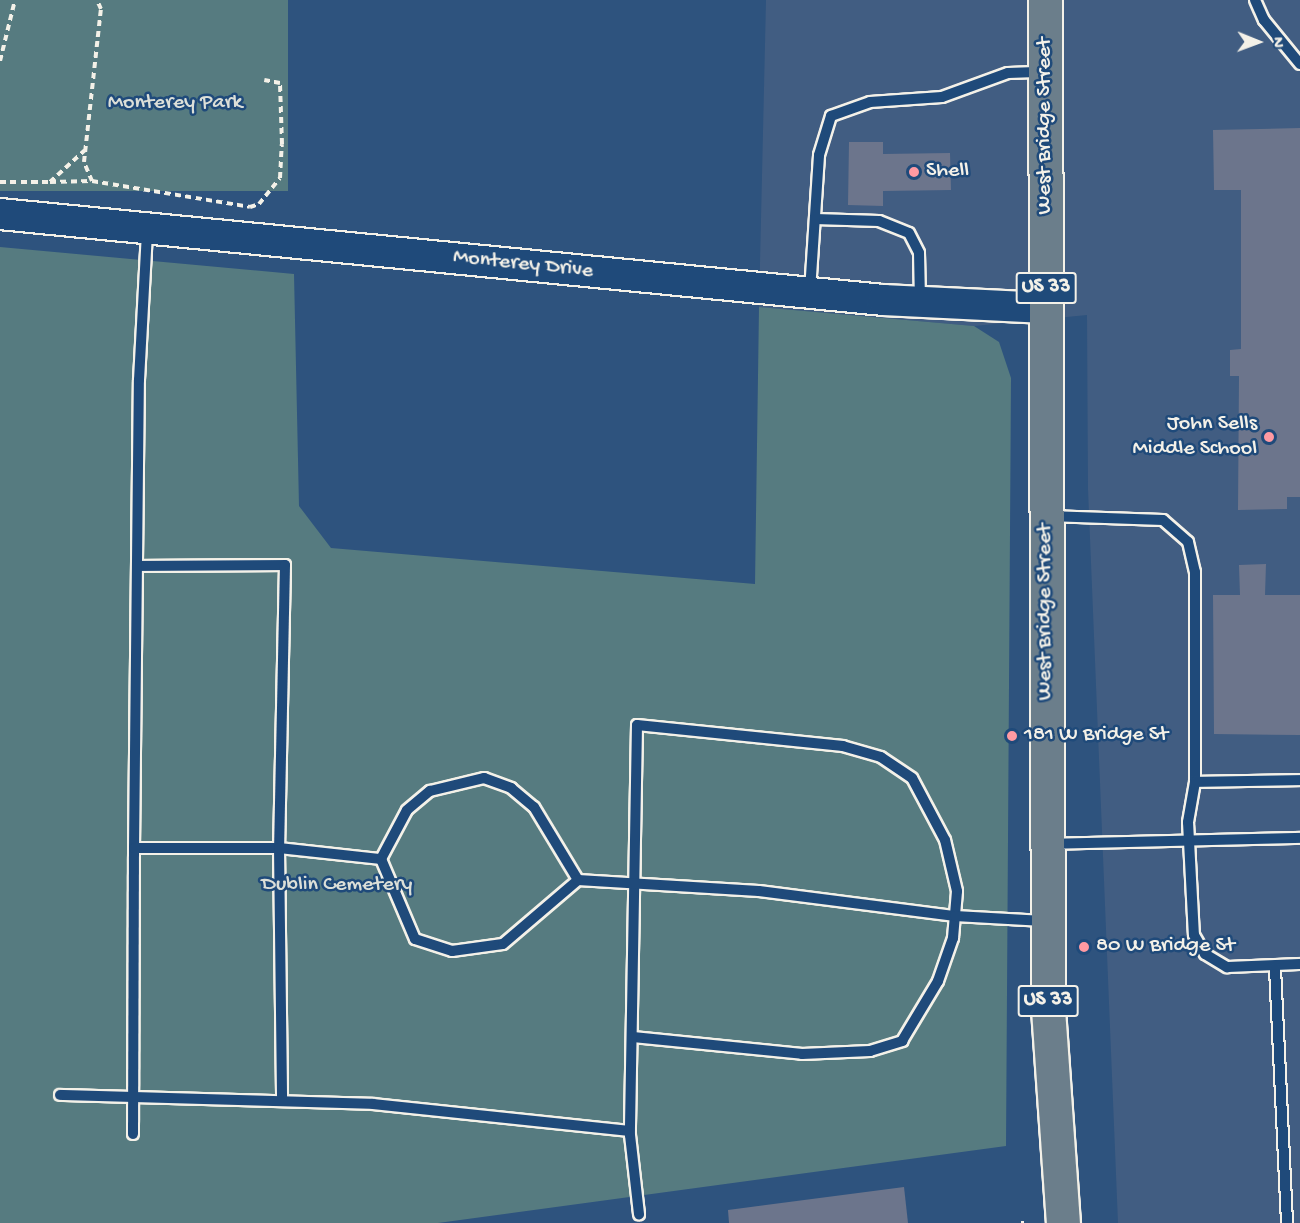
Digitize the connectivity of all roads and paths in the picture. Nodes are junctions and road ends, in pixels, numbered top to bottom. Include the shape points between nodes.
1 (15, 0) edge
2 (97, 0) edge
3 (1045, 0) edge
4 (1255, 0) edge
5 (0, 62) edge
6 (1300, 64) edge
7 (1046, 72) junction
8 (264, 80) dead end
9 (86, 150) junction
10 (92, 181) junction
11 (0, 182) edge
12 (50, 182) junction
13 (0, 214) edge
14 (815, 219) junction
15 (147, 228) junction
16 (810, 293) junction
17 (920, 303) junction
18 (1046, 308) junction
19 (1045, 516) junction
20 (137, 566) junction
21 (1300, 780) edge
22 (1195, 782) junction
23 (1300, 838) edge
24 (1188, 843) junction
25 (1047, 844) junction
26 (134, 848) junction
27 (279, 848) junction
28 (381, 859) junction
29 (578, 880) junction
30 (635, 883) junction
31 (955, 916) junction
32 (1047, 921) junction
33 (1300, 964) edge
34 (1275, 968) junction
35 (633, 1036) junction
36 (60, 1095) dead end
37 (133, 1097) junction
38 (282, 1100) junction
39 (630, 1131) junction
40 (133, 1134) dead end
41 (639, 1214) dead end
42 (1063, 1223) edge
43 (1287, 1223) edge

1 - 5 path via 8,11
2 - 9 path
3 - 7 main road, West Bridge Street / US 33
4 - 6 lane via 1264,20
7 - 14 lane via 1008,74 942,97 870,102 831,116 819,155
7 - 18 main road, West Bridge Street / US 33
8 - 10 path via 280,83 282,144 280,178 259,204 250,207
9 - 10 path
9 - 12 path
10 - 12 path
11 - 12 path
13 - 15 street, Monterey Drive
14 - 16 lane
14 - 17 lane via 879,221 909,233 919,253
15 - 16 street, Monterey Drive
15 - 20 lane
16 - 17 street, Monterey Drive
17 - 18 street, Monterey Drive
18 - 19 main road, West Bridge Street / US 33
19 - 22 lane via 1163,520 1188,542 1195,572
19 - 25 main road, West Bridge Street / US 33
20 - 26 lane
20 - 27 lane via 285,565
21 - 22 lane
22 - 24 lane
23 - 24 lane
24 - 25 lane
24 - 34 lane via 1192,927 1200,948 1227,967
25 - 32 main road, West Bridge Street / US 33
26 - 27 lane
26 - 37 lane
27 - 28 lane
27 - 38 lane
28 - 29 lane via 415,939 452,951 503,944
28 - 29 lane via 407,810 430,791 484,778 511,788 534,807
29 - 30 lane
30 - 31 lane via 759,891
30 - 31 lane via 637,725 843,746 881,757 912,778 932,812 957,891
30 - 35 lane
31 - 32 lane
31 - 35 lane via 938,981 902,1041 870,1052 802,1054
32 - 42 main road, West Bridge Street / US 33 via 1051,1099
33 - 34 lane
34 - 43 lane
35 - 39 lane
36 - 37 lane
37 - 38 lane
37 - 40 lane
38 - 39 lane via 373,1104
39 - 41 lane

